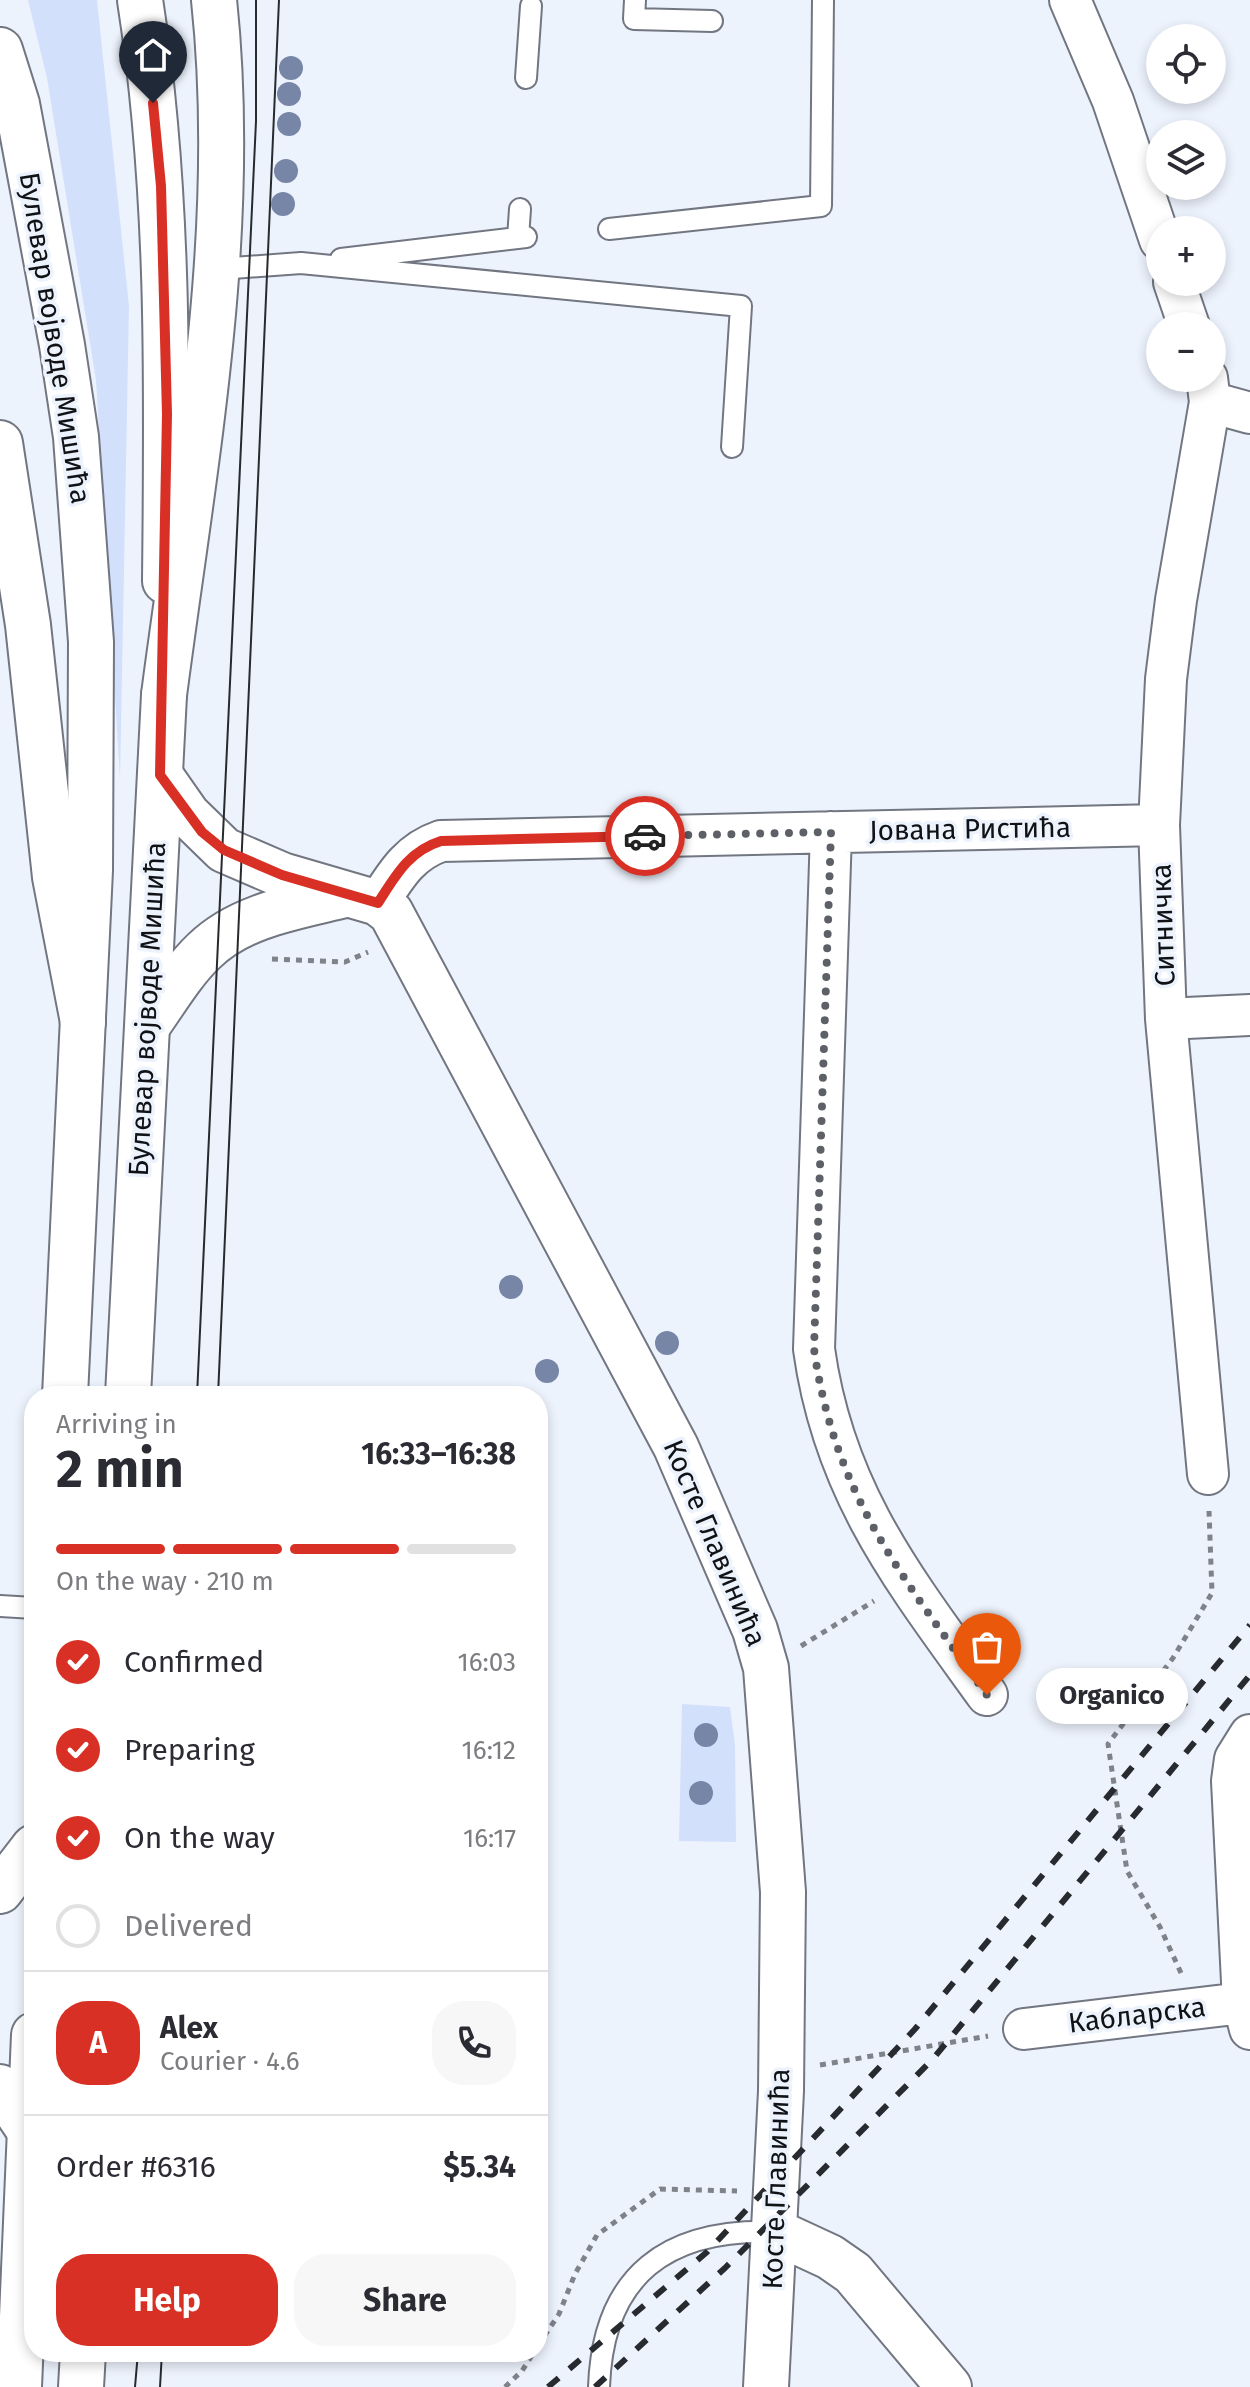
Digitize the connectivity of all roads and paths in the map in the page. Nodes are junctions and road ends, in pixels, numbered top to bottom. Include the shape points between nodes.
1 (140, 0) edge
2 (214, 0) edge
3 (635, 0) edge
4 (823, 0) edge
5 (1070, 0) edge
6 (531, 6) dead end
7 (712, 21) dead end
8 (0, 50) edge
9 (526, 78) dead end
10 (520, 209) dead end
11 (1152, 216) edge
12 (609, 229) dead end
13 (301, 263) junction
14 (219, 269) junction
15 (1208, 392) edge
16 (1212, 392) edge
17 (1250, 413) edge
18 (0, 443) edge
19 (732, 447) dead end
20 (164, 695) junction
21 (160, 775) junction
22 (1159, 825) junction
23 (831, 832) junction
24 (362, 899) junction
25 (1250, 1015) edge
26 (1166, 1019) junction
27 (83, 1022) junction
28 (148, 1025) junction
29 (65, 1386) edge
30 (128, 1386) edge
31 (1208, 1474) joint
32 (875, 1601) dead end
33 (0, 1606) edge
34 (24, 1607) edge
35 (791, 1652) dead end
36 (987, 1695) dead end
37 (1250, 1735) edge
38 (24, 1860) edge
39 (0, 1891) edge
40 (1197, 2008) junction
41 (1248, 2011) edge
42 (1024, 2029) joint
43 (834, 2063) dead end
44 (0, 2087) edge
45 (24, 2123) edge
46 (746, 2191) dead end
47 (776, 2232) junction
48 (24, 2258) edge
49 (548, 2331) edge
50 (82, 2362) edge
51 (528, 2362) edge
52 (19, 2387) edge
53 (81, 2387) edge
54 (505, 2387) edge
55 (599, 2387) edge
56 (766, 2387) edge
57 (949, 2387) edge

1 - 20 main road, Булевар војводе Мишића via 161,186 165,297
2 - 14 main road via 221,62
3 - 7 lane via 634,19
4 - 12 lane via 821,206
5 - 11 street via 1113,101
6 - 9 lane
8 - 27 main road, Булевар војводе Мишића via 17,104 62,345 81,493 94,721
10 - 13 lane via 522,238
13 - 14 lane
13 - 19 lane via 741,306
14 - 20 main road
15 - 22 street, Ситничка via 1168,663
16 - 17 street
18 - 27 main road via 28,625 55,877
20 - 21 main road, Булевар војводе Мишића
21 - 24 main road, Косте Главинића via 202,832 224,850 282,875
21 - 28 main road, Булевар војводе Мишића
22 - 23 street, Јована Ристића
22 - 26 street, Ситничка
23 - 24 street, Јована Ристића via 441,841 423,847
23 - 36 street via 814,1349 820,1391 832,1439 858,1502 905,1581
24 - 28 main road via 280,911 239,926 219,938 182,977
24 - 47 main road, Косте Главинића via 391,913 406,934 676,1447 759,1643 772,1711 783,1892
25 - 26 street
26 - 31 street, Ситничка
27 - 29 main road, Булевар војводе Мишића
28 - 30 main road, Булевар војводе Мишића
31 - 40 path via 1212,1593 1173,1658 1108,1744 1127,1871
32 - 35 path
33 - 34 lane
37 - 41 street via 1235,1759 1232,1781
38 - 39 main road
40 - 41 street, Кабларска
40 - 42 street, Кабларска
42 - 43 path
44 - 45 main road
46 - 49 path via 660,2189 597,2235
47 - 55 lane via 744,2231 685,2243 642,2269 611,2318
47 - 56 main road, Косте Главинића
47 - 57 main road via 853,2273
48 - 52 main road
50 - 53 main road
51 - 54 path

